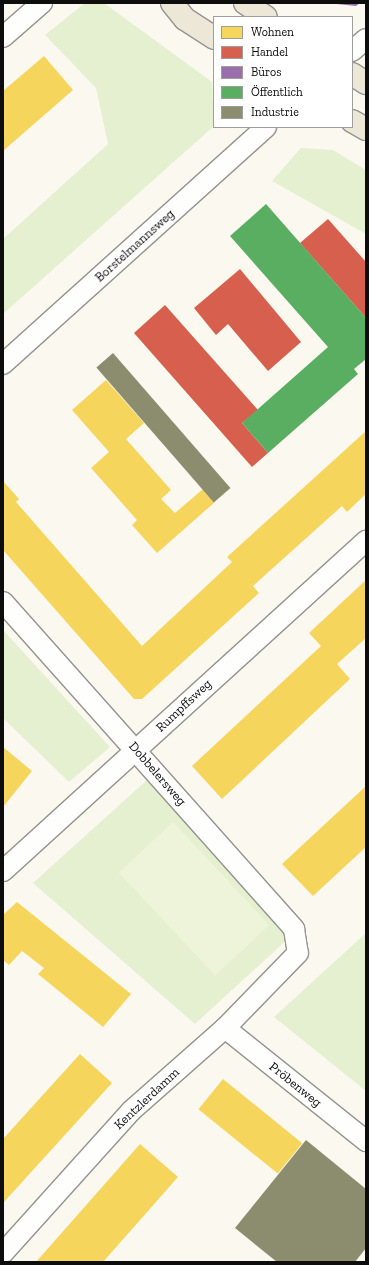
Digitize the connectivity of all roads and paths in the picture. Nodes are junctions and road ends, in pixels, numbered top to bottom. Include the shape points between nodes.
1 (42, 3) edge
2 (172, 3) edge
3 (245, 3) edge
4 (264, 16) edge
5 (3, 37) edge
6 (213, 37) edge
7 (366, 39) edge
8 (353, 50) edge
9 (353, 75) edge
10 (366, 83) edge
11 (353, 122) edge
12 (265, 128) edge
13 (366, 129) edge
14 (3, 364) edge
15 (366, 542) edge
16 (3, 602) edge
17 (136, 750) junction
18 (3, 871) edge
19 (298, 953) joint
20 (225, 1028) junction
21 (366, 1142) edge
22 (3, 1253) edge

1 - 5 street
2 - 6 main road via 185,19
3 - 4 main road
7 - 8 street
9 - 10 main road
11 - 13 main road
12 - 14 street, Borstelmannsweg
15 - 17 street, Rumpffsweg
16 - 17 street, Dobbelersweg
17 - 18 street, Rumpffsweg
17 - 19 street, Dobbelersweg via 294,929
19 - 20 street, Kentzlerdamm
20 - 21 street, Pröbenweg
20 - 22 street, Kentzlerdamm via 131,1111

